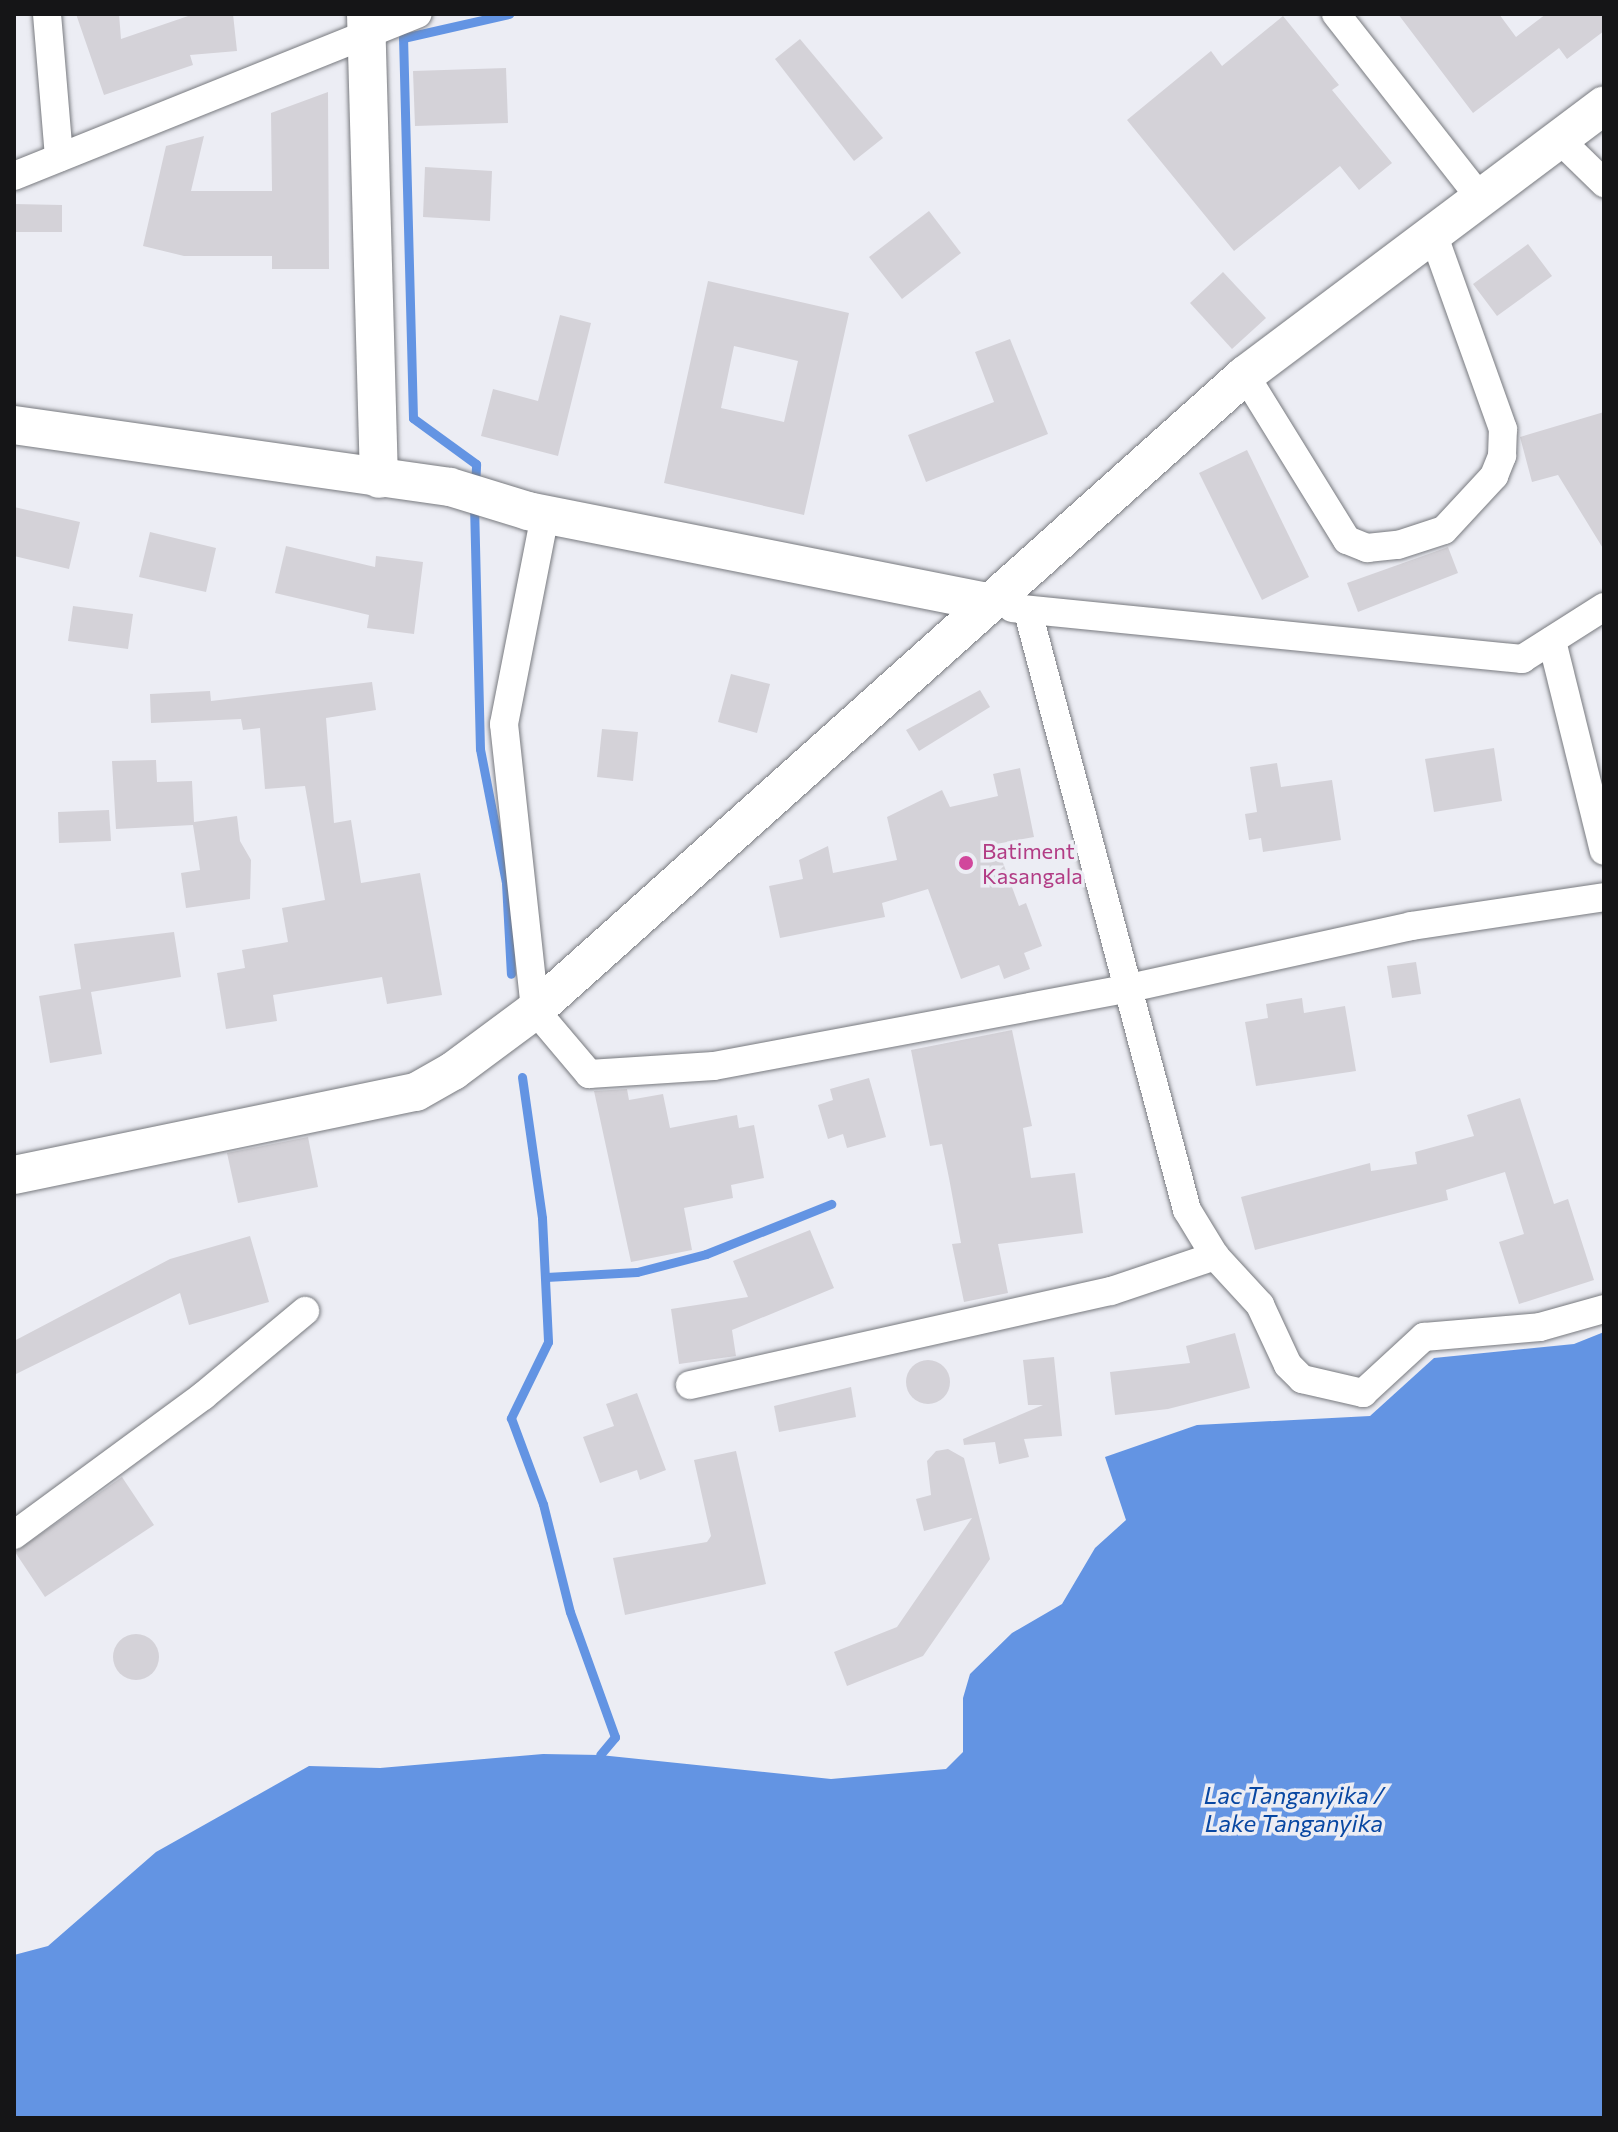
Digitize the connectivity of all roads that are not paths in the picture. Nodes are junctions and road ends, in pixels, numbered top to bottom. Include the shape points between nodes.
1 (47, 14) edge
2 (418, 14) edge
3 (1336, 14) edge
4 (366, 25) edge
5 (1604, 105) edge
6 (1560, 140) junction
7 (59, 157) junction
8 (14, 176) edge
9 (1604, 183) edge
10 (1481, 199) junction
11 (1433, 234) junction
12 (1245, 375) junction
13 (14, 425) edge
14 (379, 479) junction
15 (536, 513) junction
16 (988, 602) junction
17 (1604, 607) edge
18 (1028, 612) junction
19 (1552, 641) junction
20 (1604, 851) edge
21 (1604, 897) edge
22 (1125, 989) junction
23 (535, 1010) junction
24 (14, 1175) edge
25 (1215, 1256) junction
26 (1604, 1309) edge
27 (305, 1311) dead end
28 (690, 1385) dead end
29 (14, 1535) edge

1 - 7 street
2 - 4 street
3 - 10 street
4 - 7 street
4 - 14 street
5 - 6 street
6 - 9 street
6 - 10 street
7 - 8 street
10 - 11 street
11 - 12 street
11 - 12 street via 1503,429 1502,456 1494,476 1444,530 1367,548 1347,540
12 - 16 street
13 - 14 street
14 - 15 street via 450,487
15 - 16 street
15 - 23 street via 504,724
16 - 18 street
16 - 23 street
17 - 19 street
18 - 19 street via 1522,659
18 - 22 street
19 - 20 street
21 - 22 street via 1411,926
22 - 23 street via 714,1066 589,1074
22 - 25 street via 1187,1210
23 - 24 street via 416,1092
25 - 26 street via 1260,1305 1288,1365 1302,1379 1363,1393 1424,1337 1540,1327
25 - 28 street via 1111,1291
27 - 29 street via 203,1396

